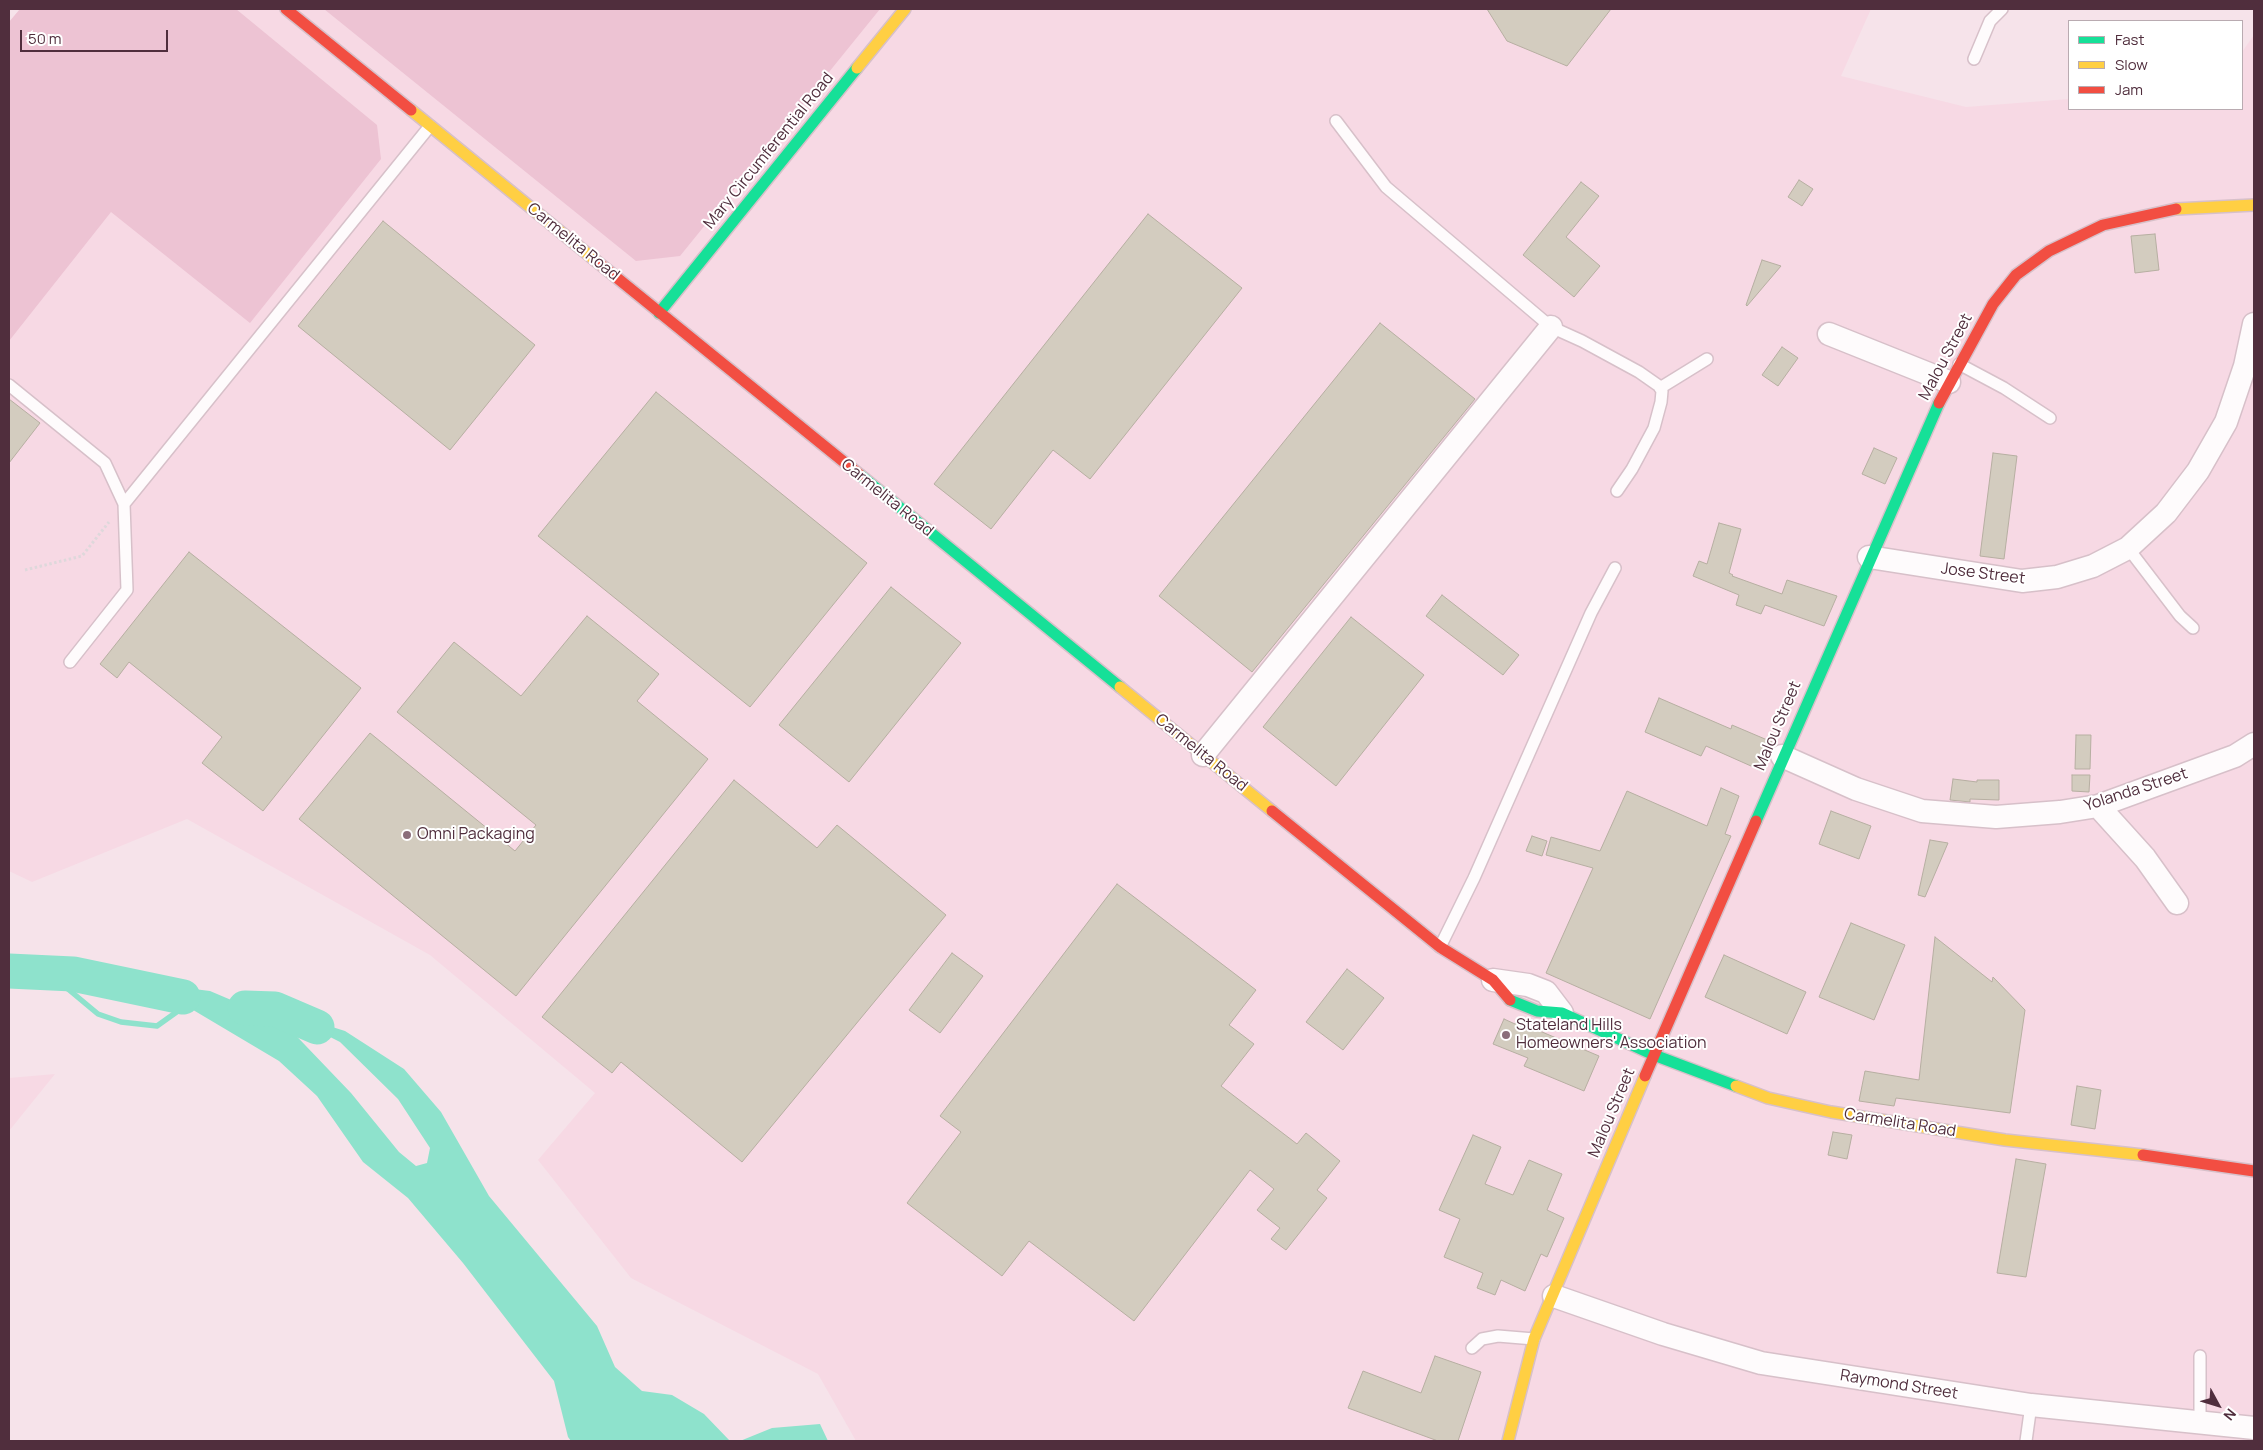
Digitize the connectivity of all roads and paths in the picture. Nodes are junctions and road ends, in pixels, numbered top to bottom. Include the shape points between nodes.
1 (286, 9) edge
2 (905, 9) edge
3 (2002, 9) edge
4 (1974, 59) dead end
5 (1336, 121) dead end
6 (430, 126) junction
7 (2254, 205) edge
8 (659, 313) junction
9 (2254, 324) edge
10 (1551, 327) junction
11 (1829, 334) dead end
12 (1707, 359) dead end
13 (1954, 373) junction
14 (9, 385) edge
15 (1660, 388) junction
16 (2050, 418) dead end
17 (1617, 491) dead end
18 (124, 504) junction
19 (2128, 548) junction
20 (1869, 557) junction
21 (1615, 568) dead end
22 (25, 570) dead end
23 (2193, 628) dead end
24 (70, 662) dead end
25 (2254, 744) edge
26 (1204, 755) junction
27 (1782, 756) junction
28 (2098, 806) junction
29 (2177, 903) dead end
30 (1440, 947) junction
31 (1493, 980) joint
32 (1562, 1012) joint
33 (1654, 1055) junction
34 (2254, 1171) edge
35 (1554, 1296) junction
36 (1534, 1339) junction
37 (1472, 1348) dead end
38 (2200, 1356) dead end
39 (2030, 1405) junction
40 (2200, 1422) junction
41 (2254, 1428) edge
42 (1508, 1441) edge
43 (2026, 1441) edge

1 - 6 street, Carmelita Road
2 - 8 street, Mary Circumferential Road
3 - 4 lane via 1990,21
5 - 10 lane via 1386,187
6 - 8 street, Carmelita Road
6 - 18 lane
7 - 13 street, Malou Street via 2183,208 2103,225 2049,251 2016,275 1993,304
8 - 26 street, Carmelita Road
9 - 19 street, Jose Street via 2226,422 2203,463 2166,513
10 - 15 lane via 1639,372
10 - 26 street
11 - 13 street
12 - 15 lane
13 - 16 lane via 2004,388
13 - 20 street, Malou Street
14 - 18 lane via 105,463
15 - 17 lane via 1662,402 1654,428
18 - 22 path via 82,556
18 - 24 lane via 127,590
19 - 20 street, Jose Street via 2093,566 2057,578 2022,581
19 - 23 lane via 2180,616
20 - 27 street, Malou Street
21 - 30 lane via 1591,613 1474,878
25 - 28 street, Yolanda Street via 2235,756
26 - 30 street, Carmelita Road
27 - 28 street, Yolanda Street via 1856,789 1922,811 1996,818
27 - 33 street, Malou Street
28 - 29 street via 2145,858
30 - 31 street, Carmelita Road
31 - 32 street, Carmelita Road via 1528,985 1546,992
32 - 33 street, Carmelita Road
33 - 34 street, Carmelita Road via 1768,1098 1831,1112 2005,1140
33 - 35 street, Malou Street
35 - 36 street, Malou Street
35 - 39 street, Raymond Street via 1663,1334 1761,1363
36 - 37 lane via 1482,1338
36 - 42 street, Malou Street
38 - 40 lane
39 - 40 street, Raymond Street
39 - 43 lane
40 - 41 street, Raymond Street

